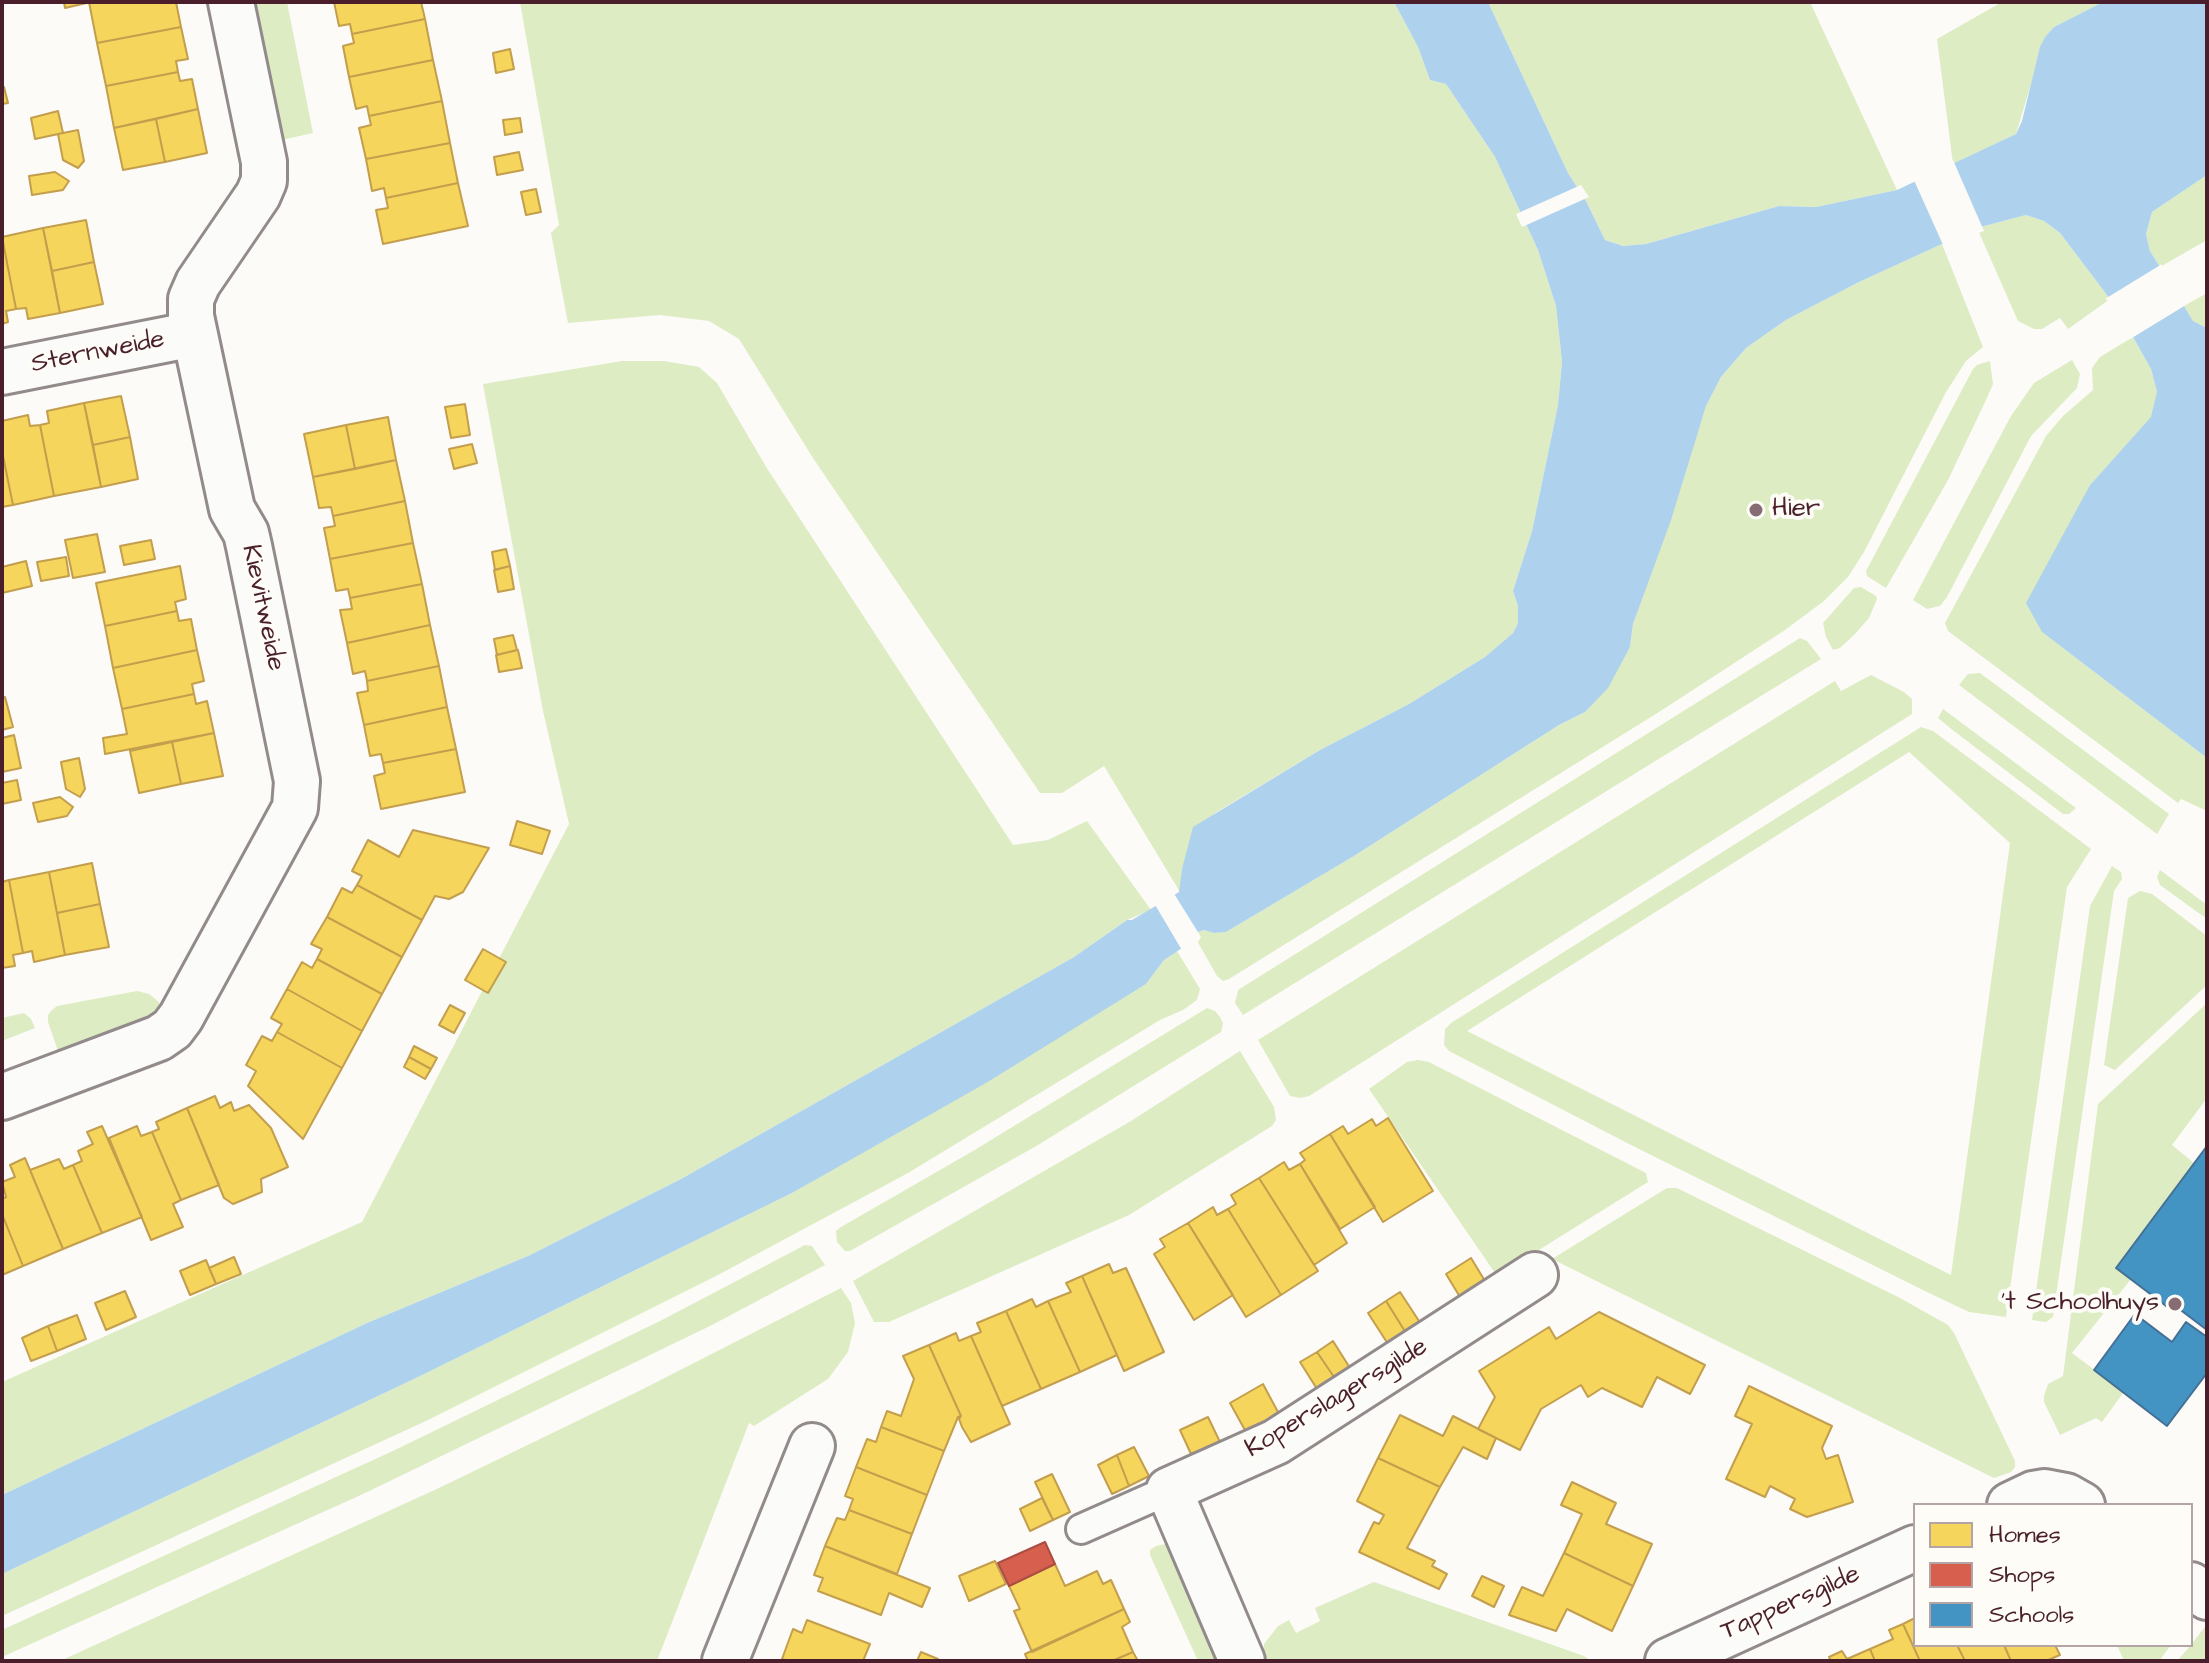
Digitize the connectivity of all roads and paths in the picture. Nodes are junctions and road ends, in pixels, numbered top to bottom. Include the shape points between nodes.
1 (231, 2) edge
2 (194, 334) junction
3 (2, 372) edge
4 (2, 1097) edge
5 (1535, 1275) dead end
6 (812, 1446) dead end
7 (1169, 1490) junction
8 (2014, 1503) edge
9 (2078, 1503) edge
10 (1081, 1529) dead end
11 (1913, 1549) edge
12 (725, 1661) edge
13 (1242, 1661) edge
14 (1668, 1661) edge

1 - 2 street, Kievitweide via 264,181 194,291
2 - 3 street, Sternweide
2 - 4 street, Kievitweide via 232,509 249,546 297,781 295,808 172,1029
5 - 7 street, Koperslagersgilde via 1276,1442
6 - 12 street
7 - 10 lane
7 - 13 street
8 - 9 street via 2045,1492
11 - 14 street, Tappersgilde

